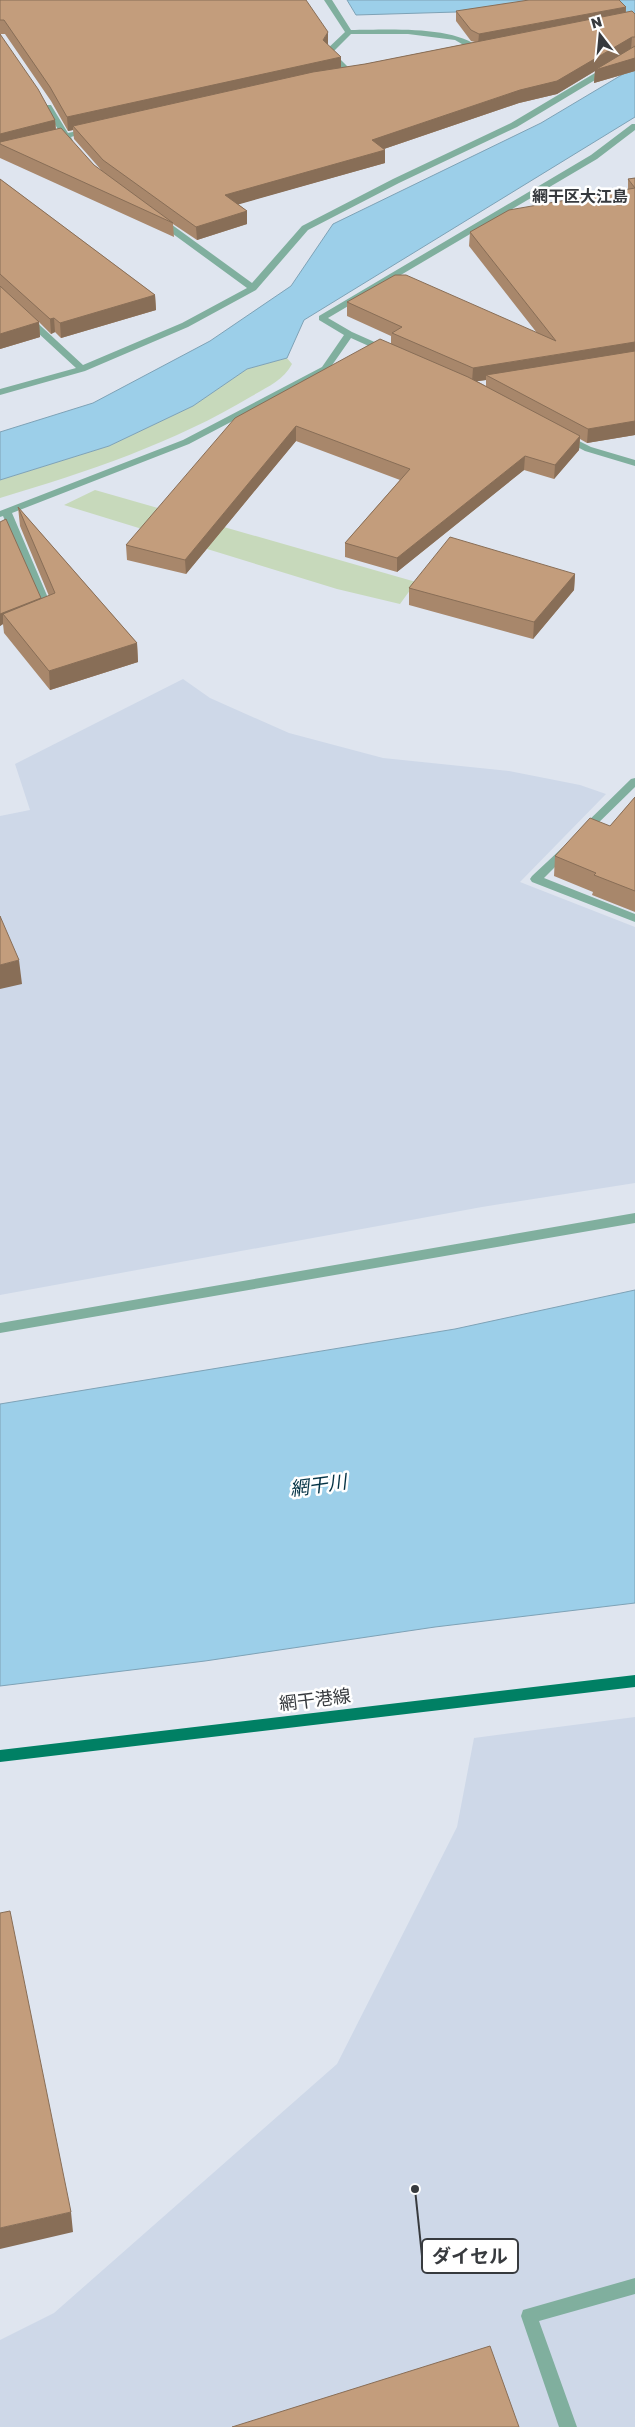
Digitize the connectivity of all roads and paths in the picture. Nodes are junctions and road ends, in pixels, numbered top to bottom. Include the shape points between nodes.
1 (328, 0) edge
2 (349, 32) junction
3 (486, 48) edge
4 (477, 49) junction
5 (467, 51) edge
6 (635, 53) edge
7 (360, 71) edge
8 (350, 73) junction
9 (340, 75) edge
10 (45, 102) edge
11 (635, 126) edge
12 (102, 127) edge
13 (64, 136) junction
14 (46, 141) edge
15 (76, 149) edge
16 (153, 215) edge
17 (253, 288) junction
18 (20, 311) edge
19 (349, 334) junction
20 (393, 353) edge
21 (82, 369) junction
22 (0, 392) edge
23 (555, 431) edge
24 (635, 463) edge
25 (3, 513) edge
26 (42, 615) edge
27 (635, 781) edge
28 (635, 918) edge
29 (635, 1218) edge
30 (0, 1328) edge
31 (635, 1681) edge
32 (0, 1756) edge
33 (635, 2286) edge
34 (568, 2427) edge

1 - 2 street
2 - 4 street via 408,32 457,38
2 - 8 street via 328,52
3 - 4 street
4 - 5 street
6 - 17 street via 514,125 305,228
7 - 8 street
8 - 9 street
10 - 13 street
11 - 19 street via 594,157 322,318
12 - 13 street
13 - 14 street
13 - 15 street
16 - 17 street
17 - 21 street via 185,325
18 - 21 street
19 - 20 street
19 - 25 street via 325,369 186,442
21 - 22 street
23 - 24 street via 588,449
25 - 26 street via 50,612
27 - 28 street via 536,879
29 - 30 street
31 - 32 main road, 網干港線
33 - 34 street via 529,2316

